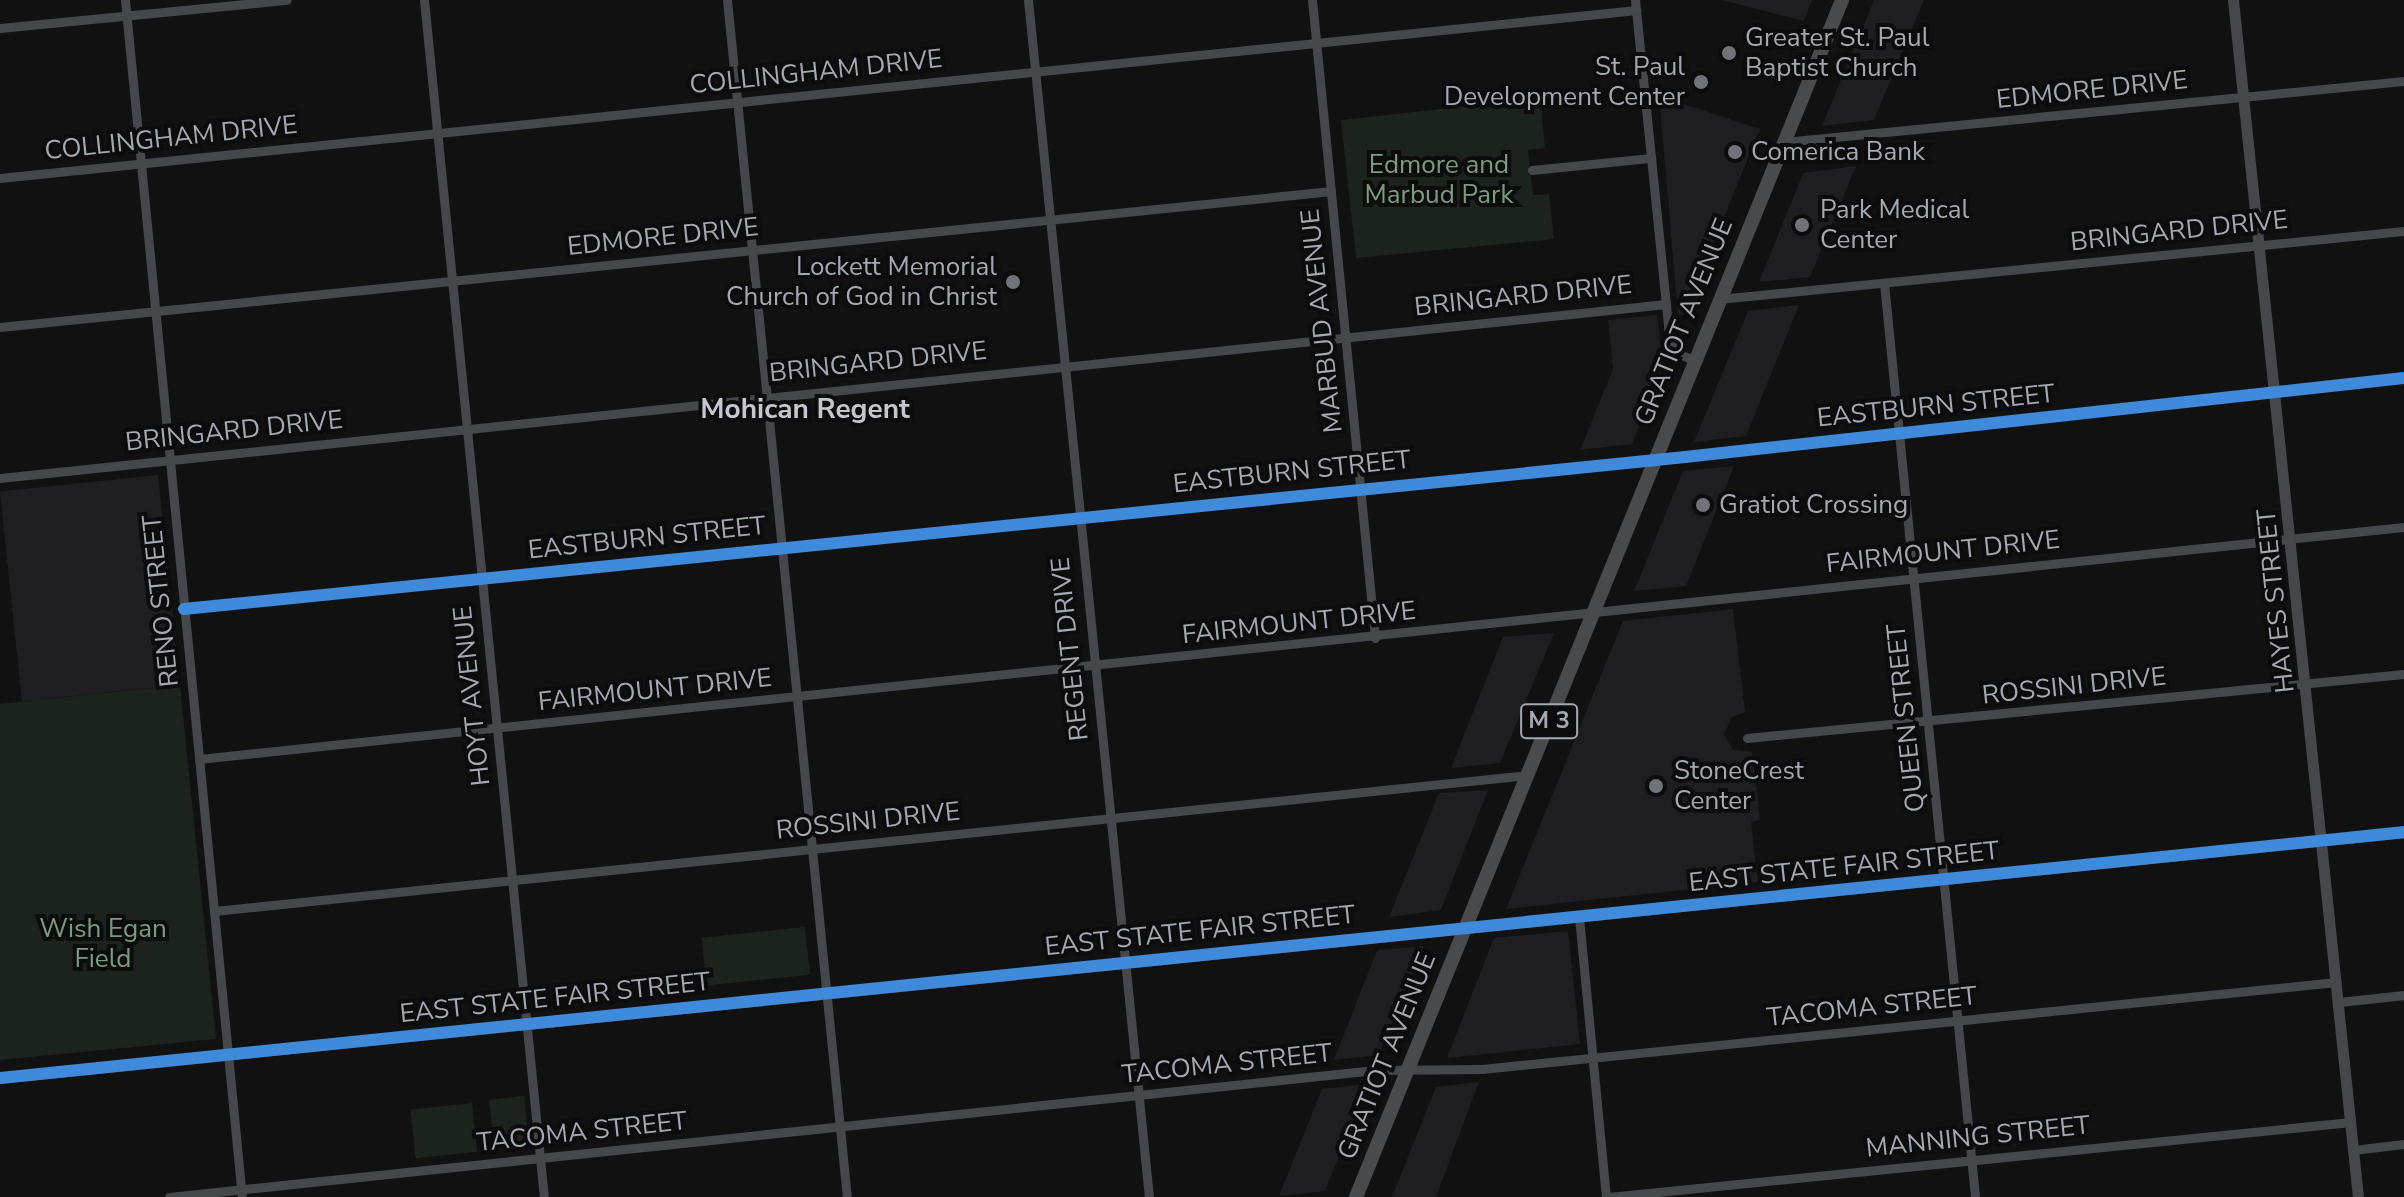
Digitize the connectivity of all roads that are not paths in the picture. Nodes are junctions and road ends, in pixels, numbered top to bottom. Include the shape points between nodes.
1 (125, 0) edge
2 (287, 0) edge
3 (424, 0) edge
4 (727, 0) edge
5 (1028, 0) edge
6 (1312, 0) edge
7 (1842, 0) edge
8 (2233, 0) edge
9 (1636, 5) edge
10 (126, 15) junction
11 (0, 28) edge
12 (1316, 43) junction
13 (1036, 71) junction
14 (2404, 81) edge
15 (2244, 96) junction
16 (737, 102) junction
17 (437, 132) junction
18 (1784, 142) junction
19 (1651, 158) junction
20 (141, 163) junction
21 (1532, 170) dead end
22 (0, 178) edge
23 (1331, 191) junction
24 (1049, 219) junction
25 (2404, 231) edge
26 (2260, 245) junction
27 (752, 250) junction
28 (452, 280) junction
29 (1884, 283) junction
30 (1719, 299) junction
31 (1666, 304) junction
32 (155, 311) junction
33 (0, 327) edge
34 (1345, 336) junction
35 (1695, 361) junction
36 (1063, 364) junction
37 (2404, 378) edge
38 (2276, 392) junction
39 (766, 397) junction
40 (467, 429) junction
41 (1899, 432) junction
42 (1655, 459) junction
43 (169, 460) junction
44 (0, 478) edge
45 (1360, 487) junction
46 (1078, 515) junction
47 (2404, 527) edge
48 (2291, 539) junction
49 (781, 547) junction
50 (1914, 577) junction
51 (482, 578) junction
52 (184, 609) junction
53 (1592, 613) junction
54 (1375, 638) junction
55 (1093, 666) junction
56 (2404, 674) edge
57 (2307, 685) junction
58 (796, 697) junction
59 (1928, 723) junction
60 (497, 728) junction
61 (1747, 738) dead end
62 (199, 759) junction
63 (1527, 775) junction
64 (1112, 817) junction
65 (2404, 832) edge
66 (2323, 840) junction
67 (811, 849) junction
68 (1944, 879) junction
69 (512, 880) junction
70 (214, 911) junction
71 (1579, 917) junction
72 (1465, 928) junction
73 (1126, 960) junction
74 (2337, 982) junction
75 (826, 992) junction
76 (2404, 995) edge
77 (2339, 1002) junction
78 (1958, 1020) junction
79 (528, 1022) junction
80 (228, 1054) junction
81 (1592, 1058) junction
82 (1406, 1072) junction
83 (0, 1078) edge
84 (1139, 1095) junction
85 (2351, 1122) junction
86 (841, 1126) junction
87 (2404, 1144) edge
88 (2353, 1150) junction
89 (541, 1158) junction
90 (1971, 1160) junction
91 (242, 1193) edge
92 (169, 1197) edge
93 (544, 1197) edge
94 (847, 1197) edge
95 (1149, 1197) edge
96 (1356, 1197) edge
97 (1607, 1197) edge
98 (1975, 1197) edge
99 (2358, 1197) edge

1 - 10 street, RENO STREET
2 - 10 street
3 - 17 street, HOYT AVENUE
4 - 16 street
5 - 13 street, REGENT DRIVE
6 - 12 street, MARBUD AVENUE
7 - 18 main road, GRATIOT AVENUE / M 3
8 - 15 street, HAYES STREET
9 - 12 street, COLLINGHAM DRIVE
9 - 19 street
10 - 11 street
10 - 20 street, RENO STREET
12 - 13 street, COLLINGHAM DRIVE
12 - 23 street, MARBUD AVENUE
13 - 16 street, COLLINGHAM DRIVE
13 - 24 street, REGENT DRIVE
14 - 15 street, EDMORE DRIVE
15 - 18 street, EDMORE DRIVE
15 - 26 street, HAYES STREET
16 - 17 street, COLLINGHAM DRIVE
16 - 27 street
17 - 20 street, COLLINGHAM DRIVE
17 - 28 street, HOYT AVENUE
18 - 30 main road, GRATIOT AVENUE / M 3
19 - 21 street
19 - 31 street
20 - 22 street, COLLINGHAM DRIVE
20 - 32 street, RENO STREET
23 - 24 street, EDMORE DRIVE
23 - 34 street, MARBUD AVENUE
24 - 27 street, EDMORE DRIVE
24 - 36 street, REGENT DRIVE
25 - 26 street, BRINGARD DRIVE
26 - 29 street, BRINGARD DRIVE
26 - 38 street, HAYES STREET
27 - 28 street, EDMORE DRIVE
27 - 39 street
28 - 32 street, EDMORE DRIVE
28 - 40 street, HOYT AVENUE
29 - 30 street, BRINGARD DRIVE
29 - 41 street, QUEEN STREET
30 - 35 main road, GRATIOT AVENUE / M 3
31 - 34 street, BRINGARD DRIVE
31 - 35 street via 1674,345
32 - 33 street, EDMORE DRIVE
32 - 43 street, RENO STREET
34 - 36 street, BRINGARD DRIVE
34 - 45 street, MARBUD AVENUE
35 - 42 main road, GRATIOT AVENUE / M 3
36 - 39 street, BRINGARD DRIVE
36 - 46 street, REGENT DRIVE
37 - 38 street, EASTBURN STREET
38 - 41 street, EASTBURN STREET
38 - 48 street, HAYES STREET
39 - 40 street, BRINGARD DRIVE
39 - 49 street
40 - 43 street, BRINGARD DRIVE
40 - 51 street, HOYT AVENUE
41 - 42 street, EASTBURN STREET
41 - 50 street, QUEEN STREET
42 - 45 street, EASTBURN STREET
42 - 53 main road, GRATIOT AVENUE / M 3
43 - 44 street, BRINGARD DRIVE
43 - 52 street, RENO STREET
45 - 46 street, EASTBURN STREET
45 - 54 street, MARBUD AVENUE
46 - 49 street, EASTBURN STREET
46 - 55 street, REGENT DRIVE
47 - 48 street, FAIRMOUNT DRIVE
48 - 50 street, FAIRMOUNT DRIVE
48 - 57 street, HAYES STREET
49 - 51 street, EASTBURN STREET
49 - 58 street
50 - 53 street, FAIRMOUNT DRIVE
50 - 59 street, QUEEN STREET
51 - 52 street, EASTBURN STREET
51 - 60 street, HOYT AVENUE
52 - 62 street, RENO STREET
53 - 54 street, FAIRMOUNT DRIVE
53 - 63 main road, GRATIOT AVENUE / M 3
54 - 55 street, FAIRMOUNT DRIVE
55 - 58 street, FAIRMOUNT DRIVE
55 - 64 street, REGENT DRIVE
56 - 57 street, ROSSINI DRIVE
57 - 59 street, ROSSINI DRIVE
57 - 66 street, HAYES STREET
58 - 60 street, FAIRMOUNT DRIVE
58 - 67 street
59 - 61 street, ROSSINI DRIVE
59 - 68 street, QUEEN STREET
60 - 62 street, FAIRMOUNT DRIVE
60 - 69 street, HOYT AVENUE
62 - 70 street, RENO STREET
63 - 64 street, ROSSINI DRIVE
63 - 72 main road, GRATIOT AVENUE / M 3
64 - 67 street, ROSSINI DRIVE
64 - 73 street, REGENT DRIVE
65 - 66 street, EAST STATE FAIR STREET
66 - 68 street, EAST STATE FAIR STREET
66 - 74 street, HAYES STREET
67 - 69 street, ROSSINI DRIVE
67 - 75 street
68 - 71 street, EAST STATE FAIR STREET
68 - 78 street, QUEEN STREET
69 - 70 street, ROSSINI DRIVE
69 - 79 street, HOYT AVENUE
70 - 80 street, RENO STREET
71 - 72 street, EAST STATE FAIR STREET
71 - 81 street
72 - 73 street, EAST STATE FAIR STREET
72 - 82 main road, GRATIOT AVENUE / M 3
73 - 75 street, EAST STATE FAIR STREET
73 - 84 street, REGENT DRIVE
74 - 77 street, HAYES STREET
74 - 78 street, TACOMA STREET
75 - 79 street, EAST STATE FAIR STREET
75 - 86 street
76 - 77 street
77 - 85 street, HAYES STREET
78 - 81 street, TACOMA STREET
78 - 90 street, QUEEN STREET
79 - 80 street, EAST STATE FAIR STREET
79 - 89 street, HOYT AVENUE
80 - 83 street, EAST STATE FAIR STREET
80 - 91 street, RENO STREET
81 - 82 street, TACOMA STREET
81 - 97 street
82 - 84 street, TACOMA STREET via 1373,1070
82 - 96 main road, GRATIOT AVENUE / M 3
84 - 86 street, TACOMA STREET
84 - 95 street, REGENT DRIVE
85 - 88 street, HAYES STREET
85 - 90 street, MANNING STREET
86 - 89 street, TACOMA STREET
86 - 94 street
87 - 88 street
88 - 99 street, HAYES STREET
89 - 91 street, TACOMA STREET
89 - 93 street, HOYT AVENUE
90 - 97 street, MANNING STREET
90 - 98 street, QUEEN STREET
91 - 92 street, TACOMA STREET

